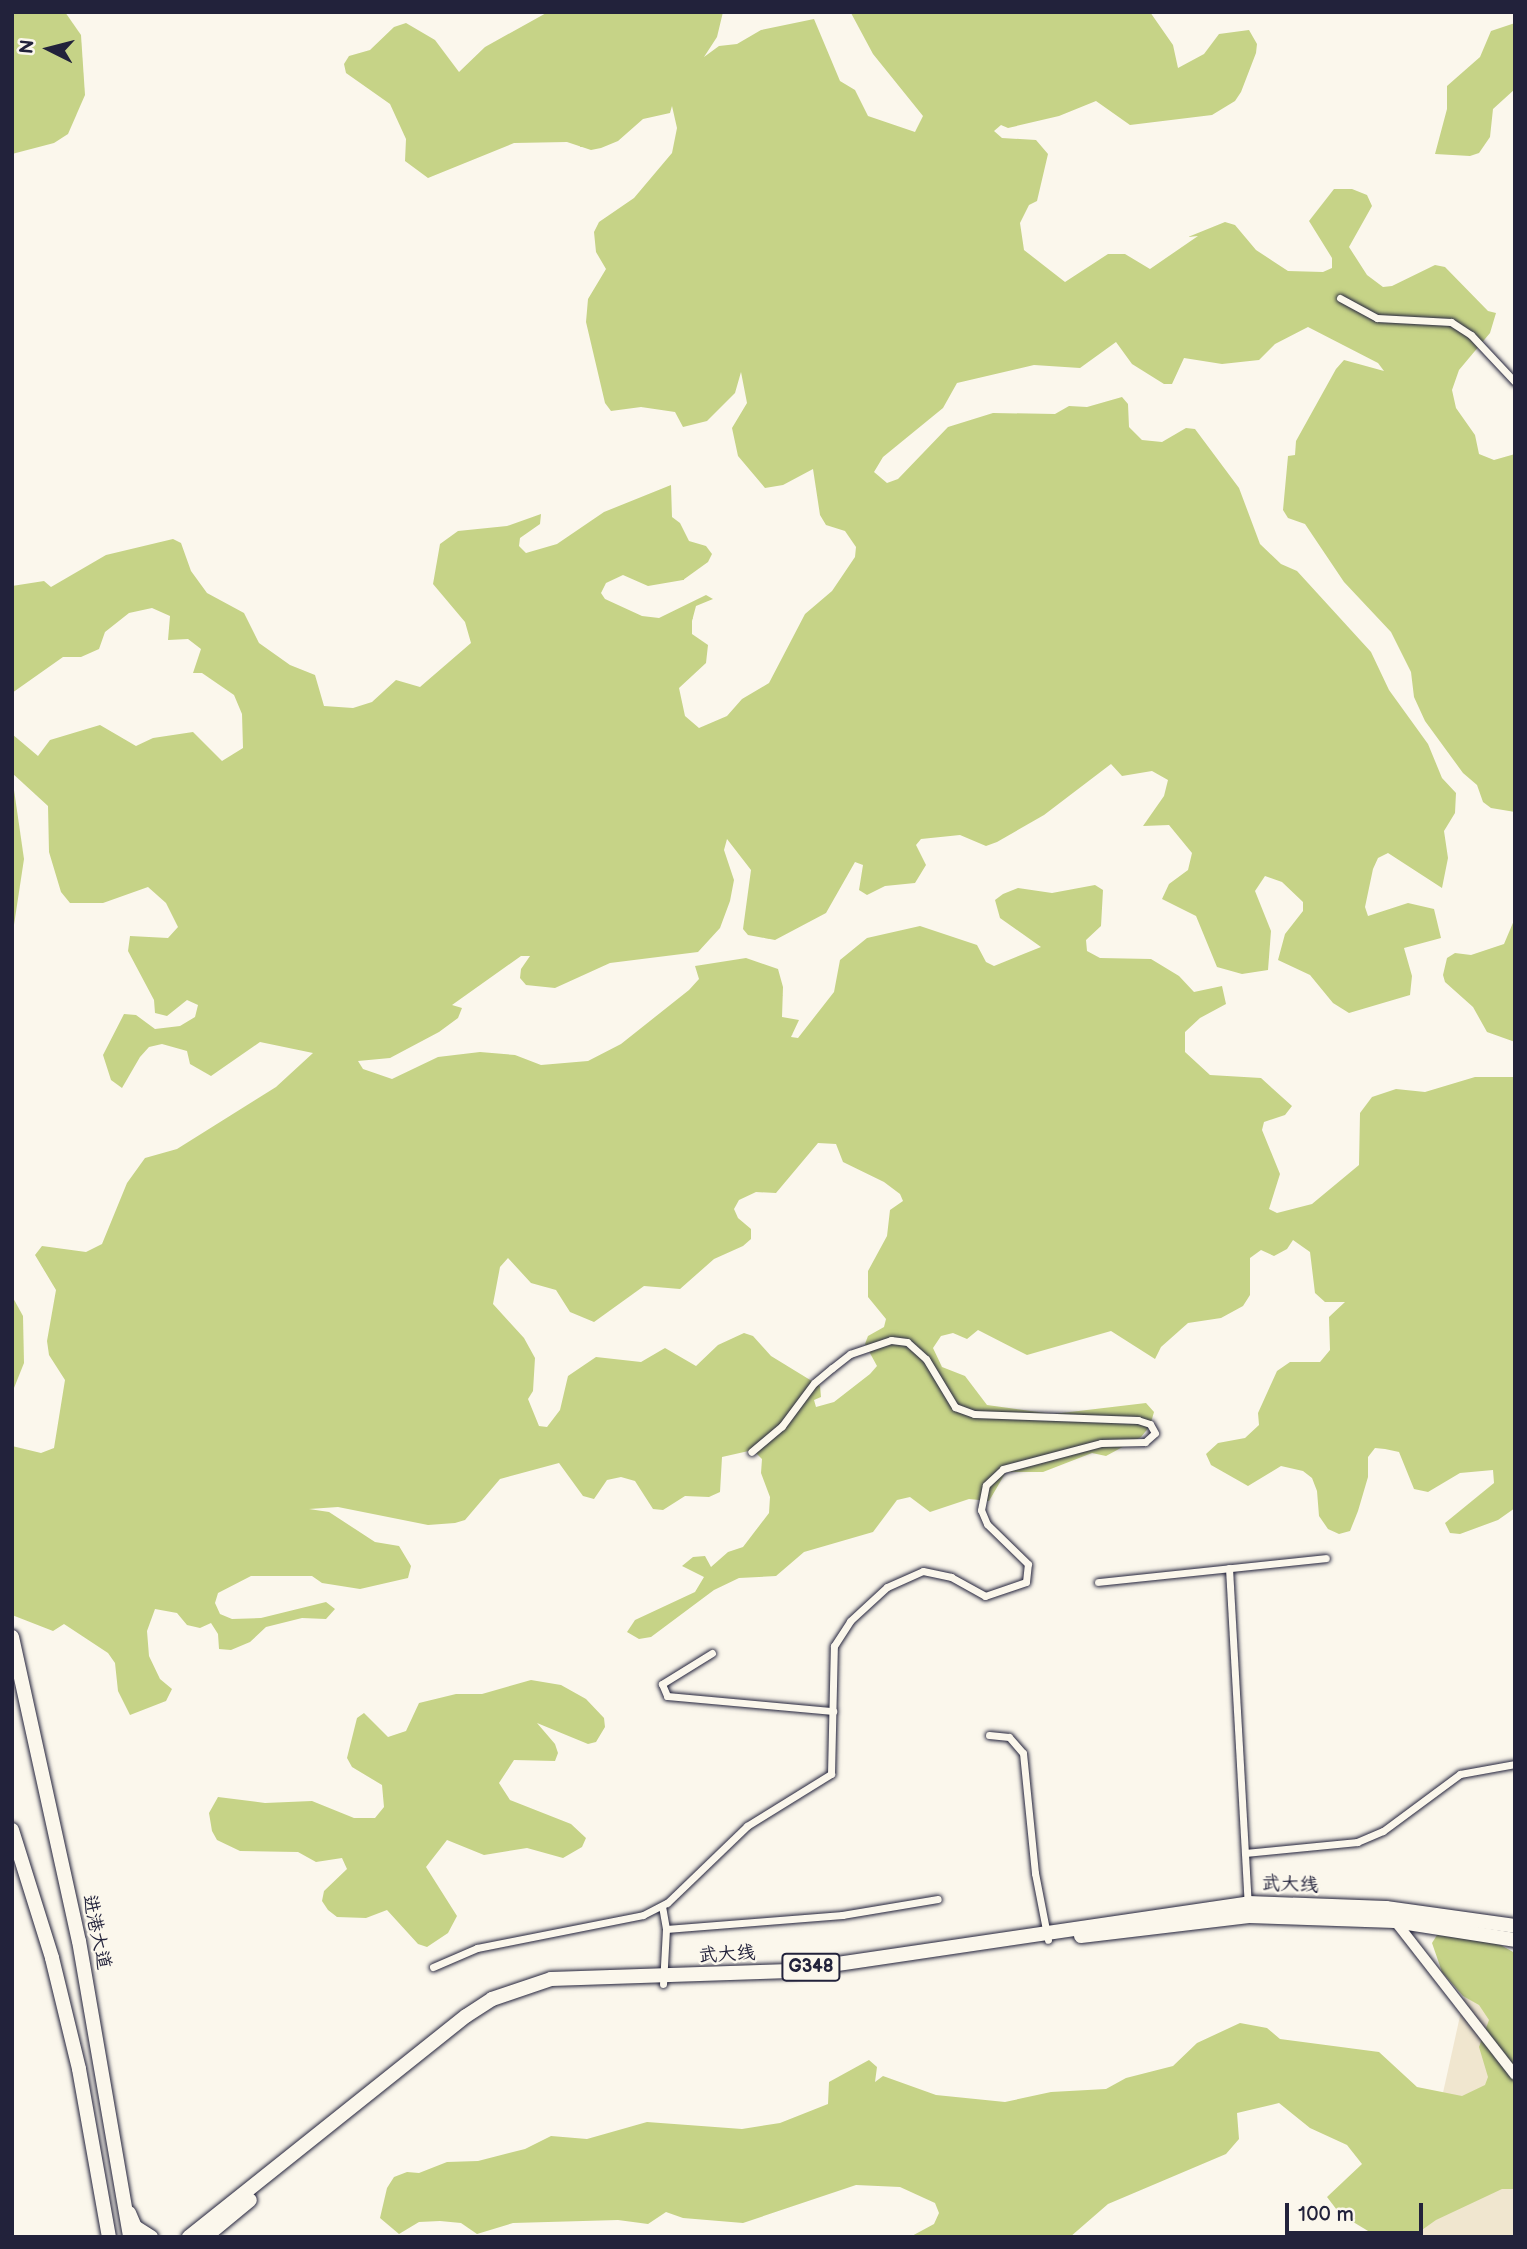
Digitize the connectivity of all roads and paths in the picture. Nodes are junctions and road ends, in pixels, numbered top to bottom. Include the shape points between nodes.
1 (1340, 298) dead end
2 (1515, 382) edge
3 (751, 1452) dead end
4 (1326, 1558) dead end
5 (1229, 1568) junction
6 (1098, 1582) dead end
7 (12, 1637) edge
8 (712, 1653) dead end
9 (833, 1711) junction
10 (989, 1735) dead end
11 (1515, 1764) edge
12 (12, 1830) edge
13 (1245, 1853) junction
14 (938, 1899) dead end
15 (662, 1906) junction
16 (1386, 1908) junction
17 (1249, 1909) junction
18 (1395, 1921) junction
19 (1515, 1926) edge
20 (666, 1929) junction
21 (1047, 1936) junction
22 (1515, 1940) edge
23 (433, 1966) dead end
24 (663, 1981) junction
25 (1515, 2075) edge
26 (125, 2206) junction
27 (109, 2237) edge
28 (130, 2237) edge
29 (151, 2237) edge
30 (188, 2237) edge
31 (205, 2237) edge

1 - 2 street via 1377,318 1451,322 1471,335
3 - 9 street via 782,1426 814,1383 832,1368 850,1354 891,1340 907,1342 926,1359 954,1407 974,1414 1138,1420 1154,1428 1153,1438 1145,1442 1101,1443 1003,1469 986,1485 981,1510 987,1524 1028,1564 1026,1582 985,1596 951,1577 923,1571 887,1587 839,1634 834,1646
4 - 5 street
5 - 6 street
5 - 13 street
7 - 26 highway, 进港大道 via 79,1941
8 - 9 street via 662,1684 667,1696
9 - 15 street via 831,1774 825,1781 747,1826
10 - 21 street via 1009,1737 1023,1753 1035,1873
11 - 13 street via 1460,1774 1383,1830 1357,1842
12 - 27 highway via 79,2069
13 - 17 street
14 - 20 street via 842,1915
15 - 20 street
15 - 23 street via 595,1926 477,1948
16 - 17 highway, 武大线 / G348
16 - 18 street
16 - 19 highway, 武大线 / G348
17 - 18 highway, 武大线 / G348
17 - 21 highway, 武大线 / G348
18 - 22 highway, 武大线 / G348
18 - 25 street
20 - 24 street
21 - 24 highway, 武大线 / G348 via 790,1971
24 - 30 highway, 武大线 / G348 via 551,1979 492,1999
24 - 31 highway, 武大线 / G348 via 552,1985 495,2007
26 - 28 highway, 进港大道
26 - 29 highway via 135,2227

